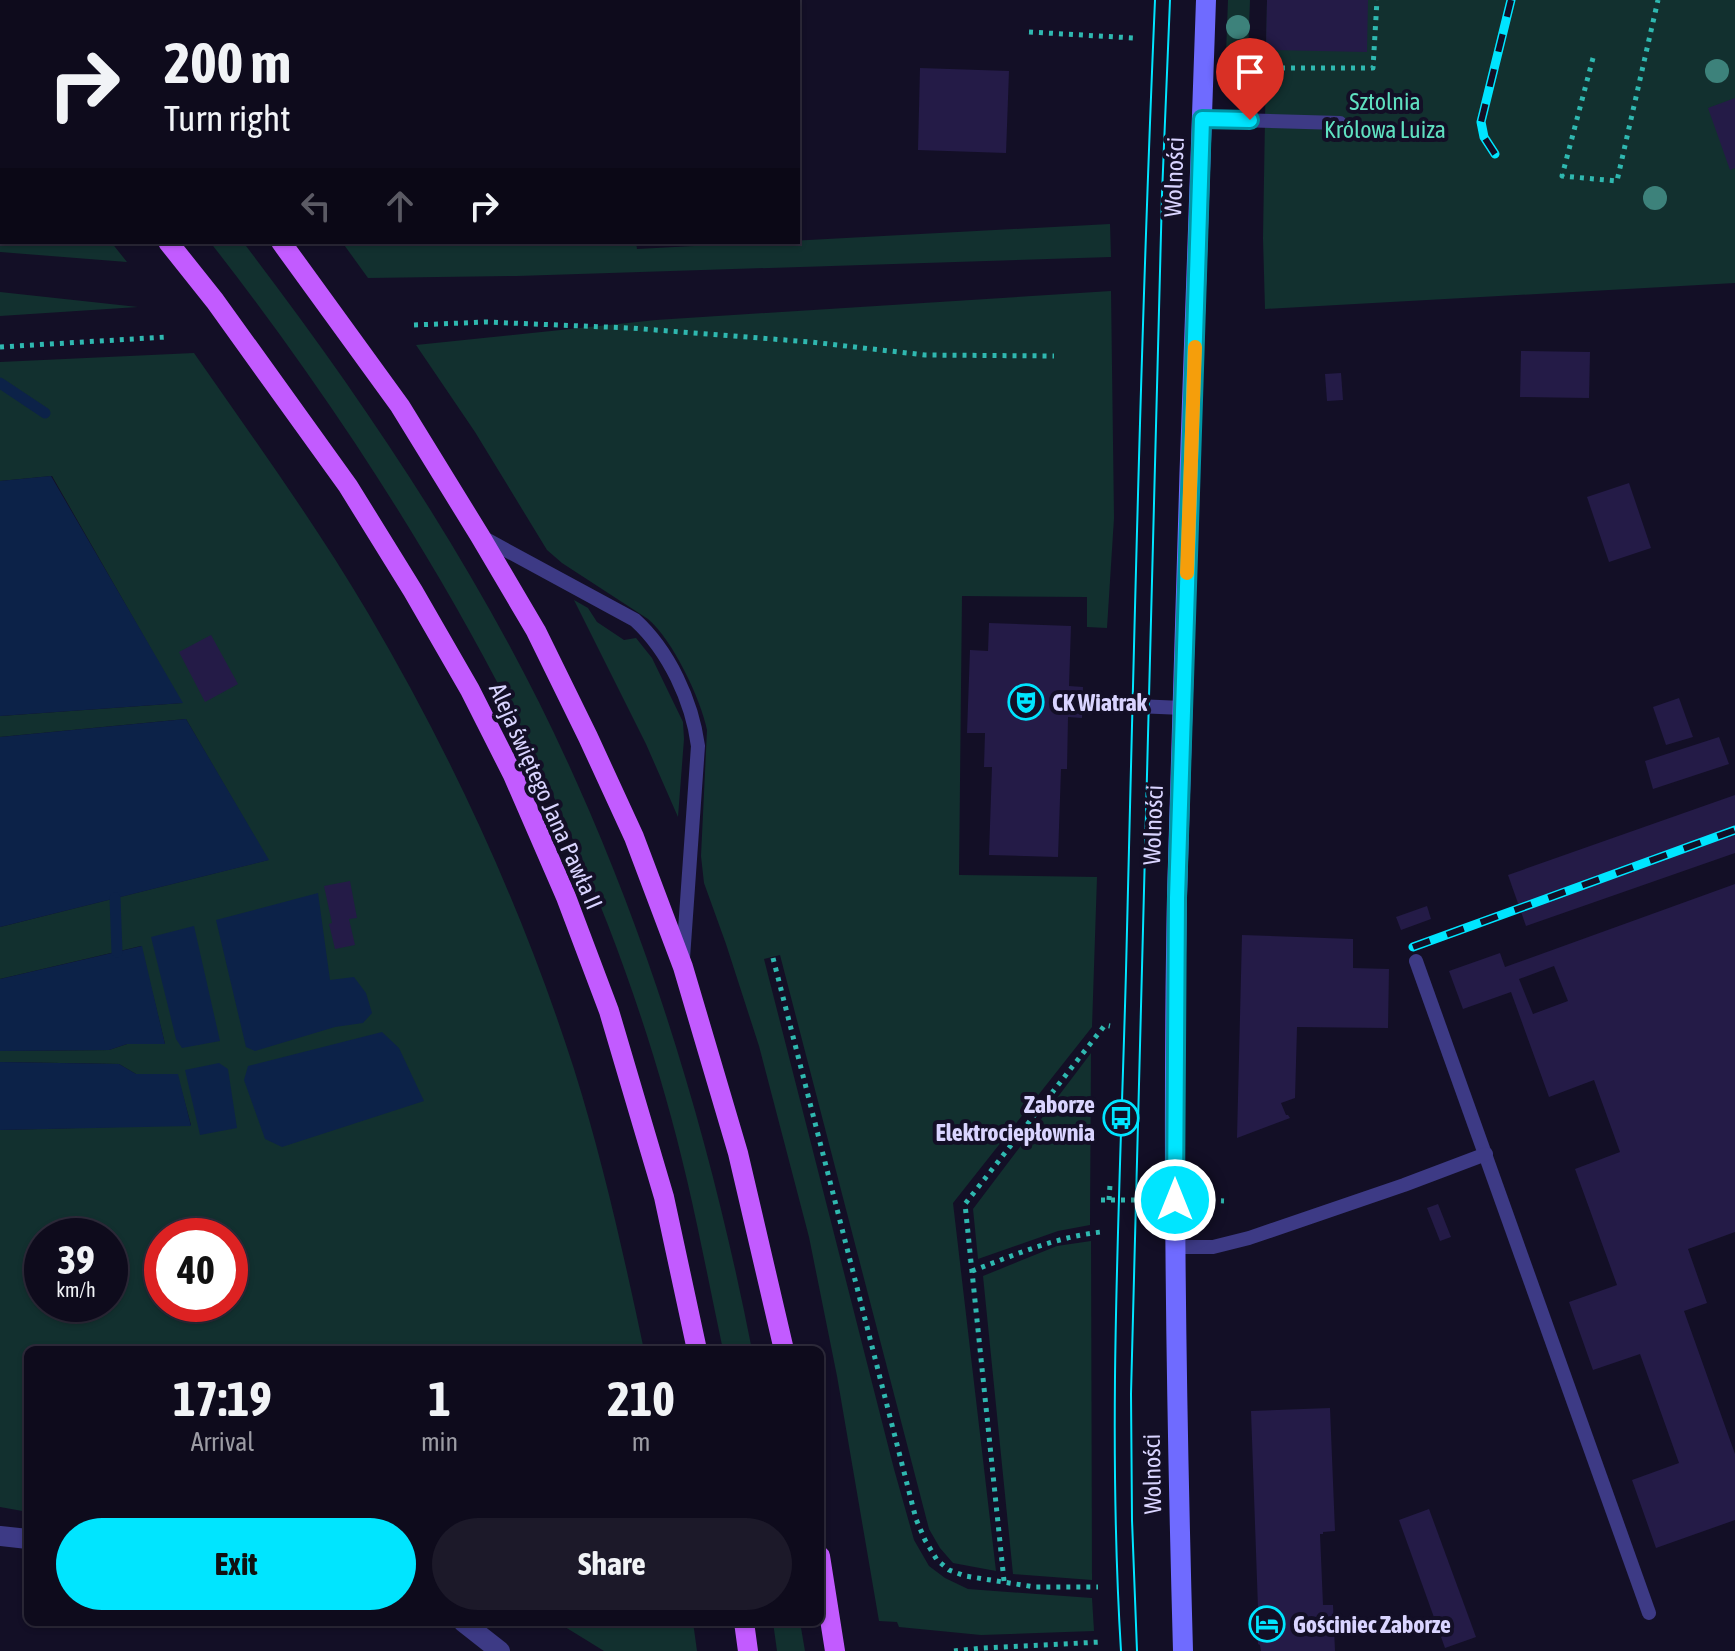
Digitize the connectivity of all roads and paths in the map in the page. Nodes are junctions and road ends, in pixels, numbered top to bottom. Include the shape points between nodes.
1 (1206, 0) edge
2 (1377, 0) edge
3 (1658, 0) edge
4 (1029, 32) dead end
5 (1134, 38) dead end
6 (1593, 58) dead end
7 (1251, 68) dead end
8 (1202, 119) junction
9 (1340, 123) dead end
10 (170, 244) edge
11 (284, 244) edge
12 (414, 325) dead end
13 (166, 337) dead end
14 (0, 347) edge
15 (1054, 356) dead end
16 (480, 536) junction
17 (1113, 705) dead end
18 (1183, 708) junction
19 (773, 958) dead end
20 (1416, 961) dead end
21 (683, 967) junction
22 (1110, 1026) dead end
23 (1486, 1154) junction
24 (1110, 1185) dead end
25 (1109, 1200) dead end
26 (1101, 1232) dead end
27 (1175, 1247) junction
28 (972, 1271) junction
29 (696, 1346) edge
30 (783, 1346) edge
31 (0, 1536) edge
32 (24, 1539) edge
33 (824, 1581) edge
34 (1004, 1581) junction
35 (1098, 1587) dead end
36 (1649, 1613) dead end
37 (468, 1626) edge
38 (745, 1626) edge
39 (1101, 1642) dead end
40 (1081, 1647) edge
41 (500, 1651) edge
42 (748, 1651) edge
43 (835, 1651) edge
44 (954, 1651) edge
45 (1183, 1651) edge

1 - 8 street, Wolności
2 - 7 path via 1373,68
3 - 6 path via 1617,181 1562,176
4 - 5 path
8 - 9 lane
8 - 18 street, Wolności
10 - 29 main road, Aleja świętego Jana Pawła II via 348,486 449,653 513,775 609,1011 664,1197
11 - 16 main road via 400,406
12 - 15 path via 630,328 925,355
13 - 14 path
16 - 21 main road via 536,631 588,737 634,837
16 - 21 lane via 635,620 664,653 690,707 698,746
17 - 18 lane
18 - 27 street, Wolności
19 - 34 path via 916,1519 937,1560 949,1570
20 - 23 lane
21 - 30 main road via 738,1153
22 - 28 path via 1105,1025 965,1204
23 - 27 lane via 1249,1238 1213,1247
23 - 36 lane
24 - 25 path
26 - 28 path via 1065,1238
27 - 45 street, Wolności
28 - 34 path
31 - 32 street
33 - 43 main road
34 - 35 path via 1035,1587
37 - 41 street
38 - 42 main road
39 - 40 path
40 - 44 path

